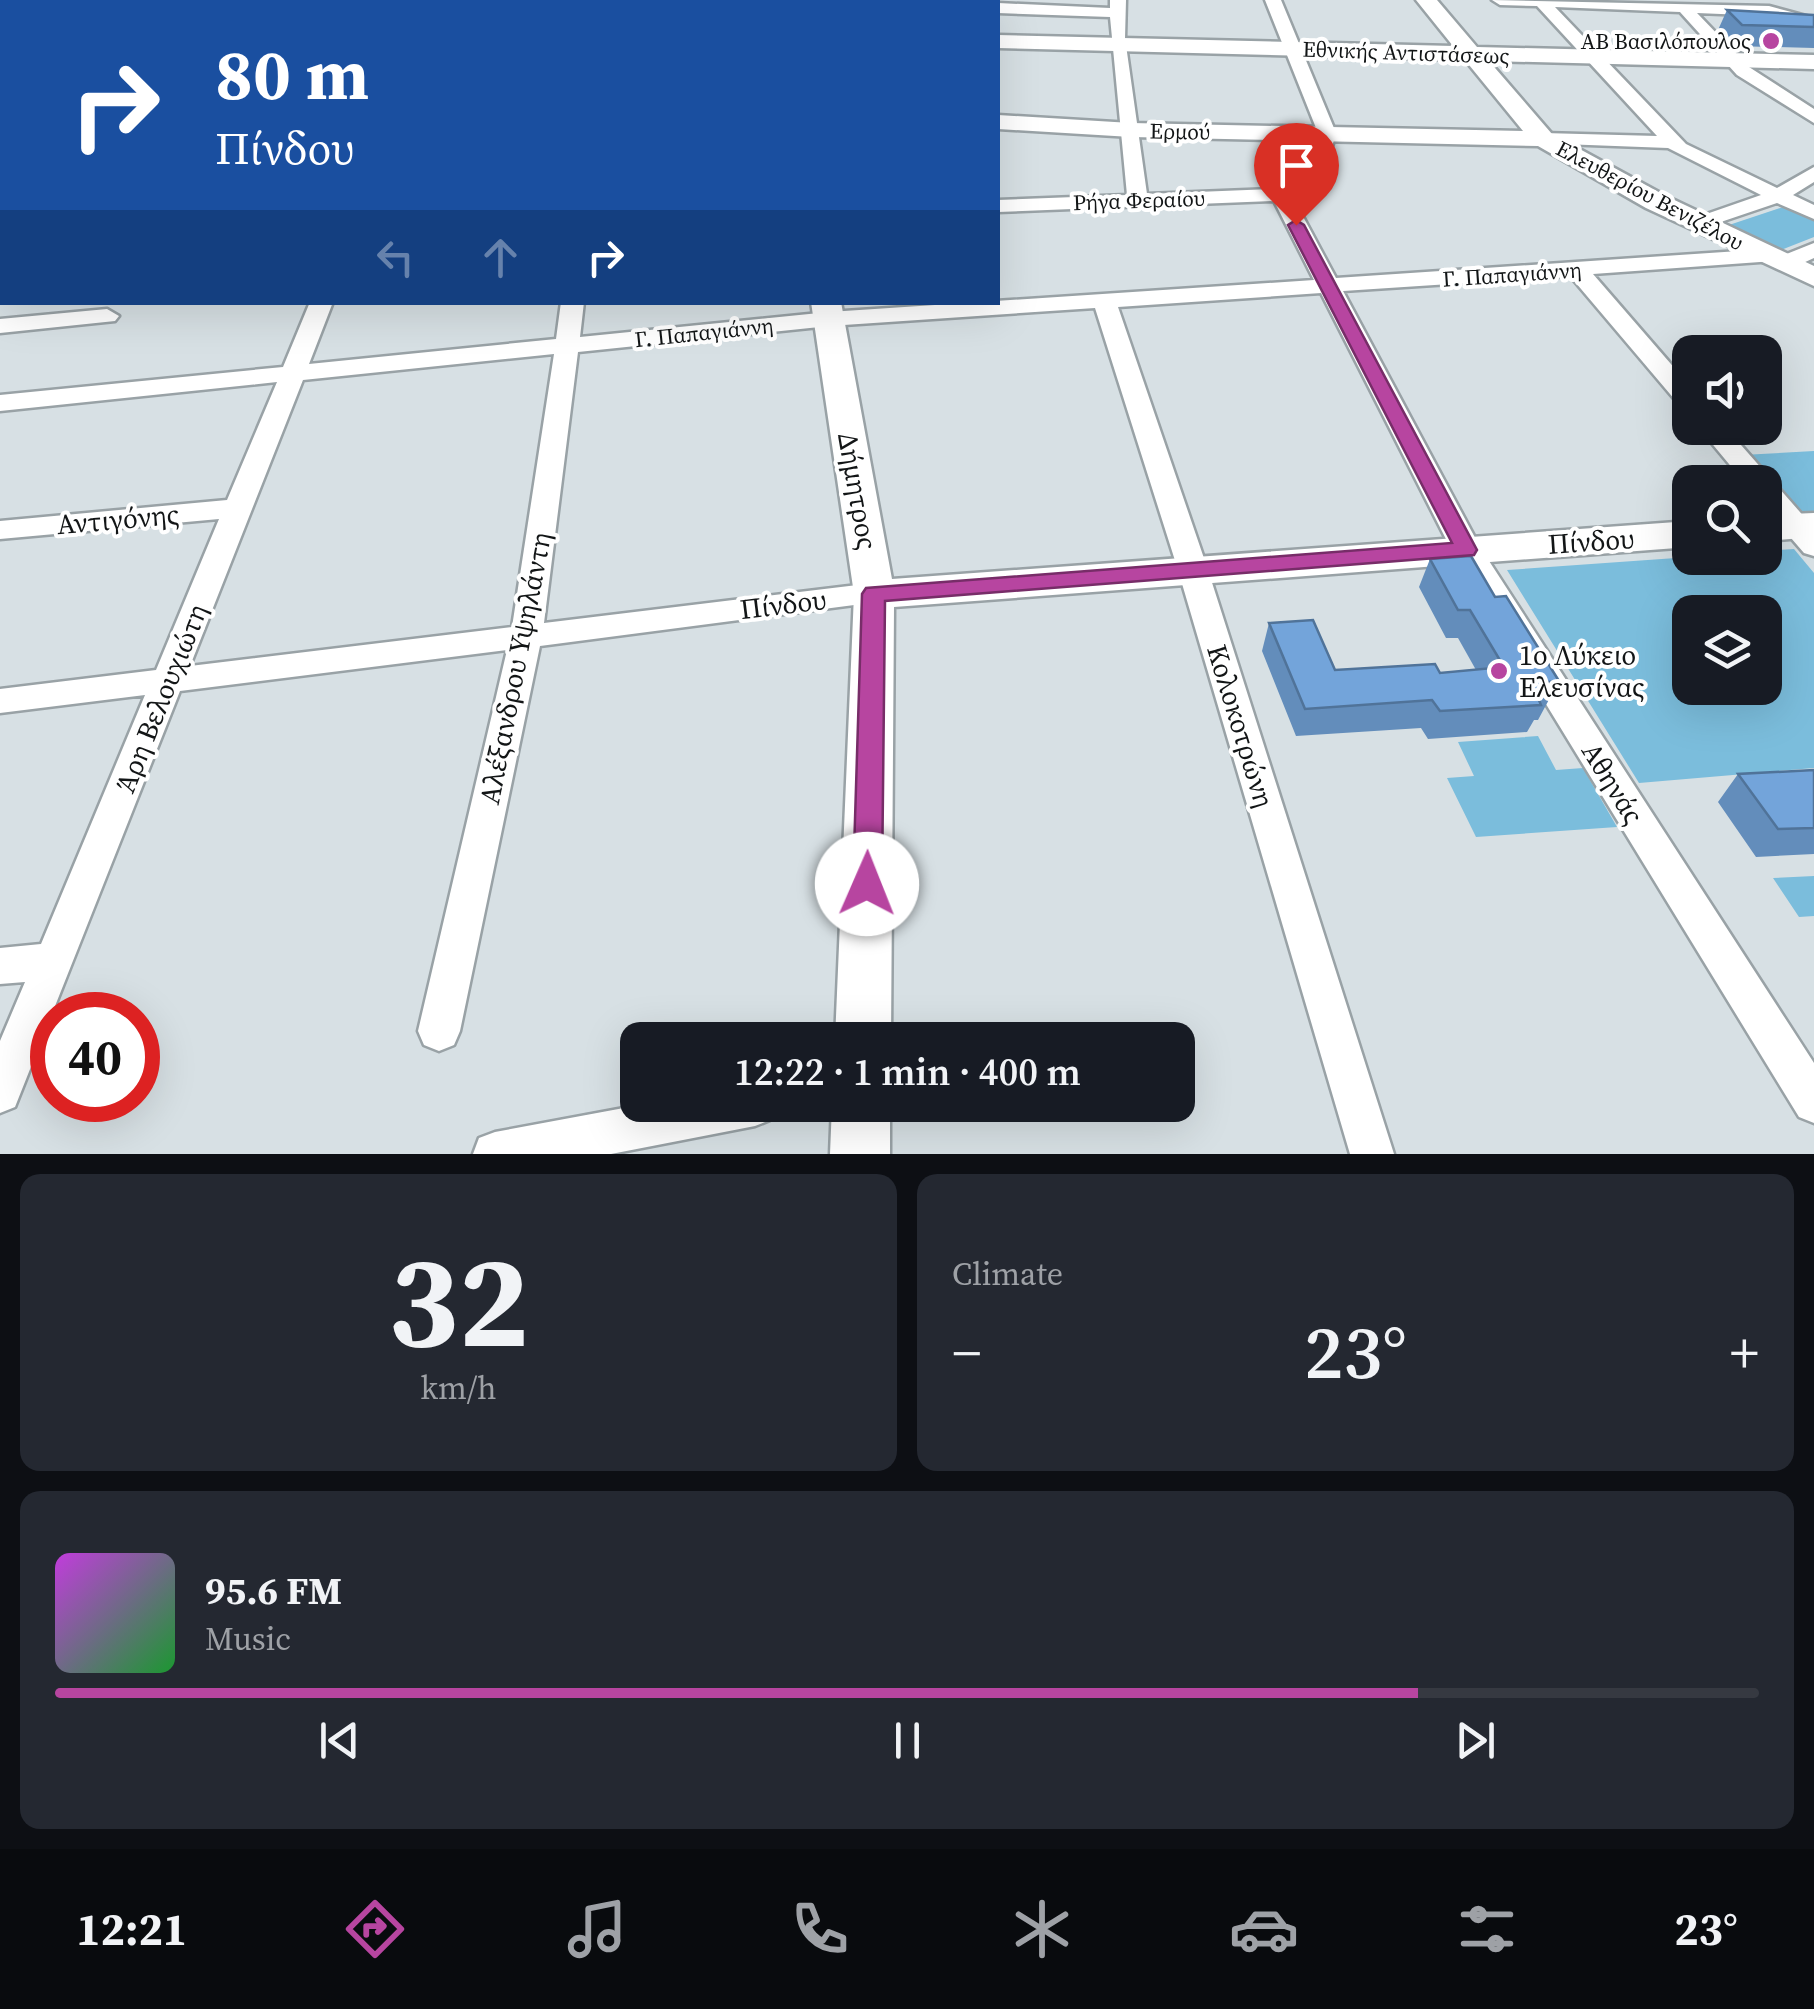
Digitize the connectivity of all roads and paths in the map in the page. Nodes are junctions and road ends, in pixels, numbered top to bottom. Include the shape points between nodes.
1 (1273, 0) edge
2 (1426, 0) edge
3 (1500, 0) edge
4 (1753, 0) edge
5 (1542, 2) junction
6 (1118, 6) edge
7 (1000, 8) edge
8 (1686, 10) junction
9 (1770, 11) junction
10 (1814, 24) edge
11 (1000, 39) edge
12 (1118, 42) junction
13 (1290, 46) junction
14 (1466, 50) junction
15 (1590, 54) junction
16 (1727, 56) junction
17 (1814, 59) edge
18 (1814, 117) edge
19 (1000, 122) edge
20 (1130, 130) junction
21 (1328, 134) junction
22 (1544, 139) junction
23 (1672, 142) junction
24 (1814, 173) edge
25 (1280, 194) junction
26 (1778, 196) junction
27 (1138, 200) junction
28 (1000, 206) edge
29 (1814, 212) edge
30 (1699, 223) junction
31 (1814, 250) edge
32 (1777, 259) junction
33 (1576, 270) junction
34 (1814, 277) edge
35 (1326, 287) junction
36 (1104, 300) junction
37 (1000, 304) edge
38 (321, 305) edge
39 (574, 305) edge
40 (978, 305) edge
41 (827, 311) edge
42 (108, 316) dead end
43 (0, 326) edge
44 (570, 345) junction
45 (293, 373) junction
46 (1672, 381) edge
47 (0, 403) edge
48 (1727, 445) edge
49 (1744, 465) edge
50 (235, 508) junction
51 (0, 530) edge
52 (1672, 535) edge
53 (1466, 550) junction
54 (1193, 570) junction
55 (874, 594) junction
56 (526, 634) junction
57 (169, 680) junction
58 (0, 701) edge
59 (54, 961) junction
60 (0, 966) edge
61 (863, 1022) edge
62 (439, 1031) dead end
63 (0, 1092) edge
64 (1814, 1102) edge
65 (665, 1122) edge
66 (861, 1122) edge
67 (495, 1154) edge
68 (860, 1154) edge
69 (1372, 1154) edge

1 - 13 street
2 - 14 street, Ελευθερίου Βενιζέλου
3 - 5 street
4 - 9 street
5 - 8 street
5 - 15 street
6 - 7 street
6 - 12 street
8 - 9 street
8 - 16 street
9 - 10 street
11 - 12 street, Εθνικής Αντιστάσεως
12 - 13 street, Εθνικής Αντιστάσεως
12 - 20 street
13 - 14 street, Εθνικής Αντιστάσεως
13 - 21 street
14 - 15 street, Εθνικής Αντιστάσεως
14 - 22 street, Ελευθερίου Βενιζέλου
15 - 16 street, Εθνικής Αντιστάσεως
15 - 23 street
16 - 17 street, Εθνικής Αντιστάσεως
16 - 18 street
19 - 20 street, Ερμού
20 - 21 street, Ερμού
20 - 27 street
21 - 22 street, Ερμού
21 - 25 street via 1322,153
22 - 23 street
22 - 30 street, Ελευθερίου Βενιζέλου
23 - 26 street
24 - 26 street
25 - 27 street, Ρήγα Φεραίου
25 - 35 street, Αθηνάς
26 - 29 street
26 - 30 street
27 - 28 street, Ρήγα Φεραίου
30 - 32 street, Ελευθερίου Βενιζέλου
31 - 32 street, Γ. Παπαγιάννη
32 - 33 street, Γ. Παπαγιάννη
32 - 34 street, Ελευθερίου Βενιζέλου
33 - 35 street, Γ. Παπαγιάννη
33 - 46 street
35 - 36 street, Γ. Παπαγιάννη
35 - 53 street, Αθηνάς
36 - 37 street, Γ. Παπαγιάννη
36 - 54 street, Κολοκοτρώνη
38 - 45 street, Άρη Βελουχιώτη
39 - 44 street, Αλέξανδρου Υψηλάντη
40 - 41 street, Γ. Παπαγιάννη
41 - 44 street, Γ. Παπαγιάννη
41 - 55 street, Δήμητρος
42 - 43 street
44 - 45 street, Γ. Παπαγιάννη
44 - 56 street, Αλέξανδρου Υψηλάντη
45 - 47 street, Γ. Παπαγιάννη
45 - 50 street, Άρη Βελουχιώτη
48 - 49 street
50 - 51 street, Αντιγόνης
50 - 57 street, Άρη Βελουχιώτη
52 - 53 street, Πίνδου
53 - 54 street, Πίνδου
53 - 64 street, Αθηνάς
54 - 55 street, Πίνδου
54 - 69 street, Κολοκοτρώνη
55 - 56 street, Πίνδου
55 - 61 street, Δήμητρος
56 - 57 street, Πίνδου
56 - 62 street, Αλέξανδρου Υψηλάντη
57 - 58 street, Πίνδου
57 - 59 street, Άρη Βελουχιώτη
59 - 60 street
59 - 63 street, Άρη Βελουχιώτη
65 - 67 street
66 - 68 street

